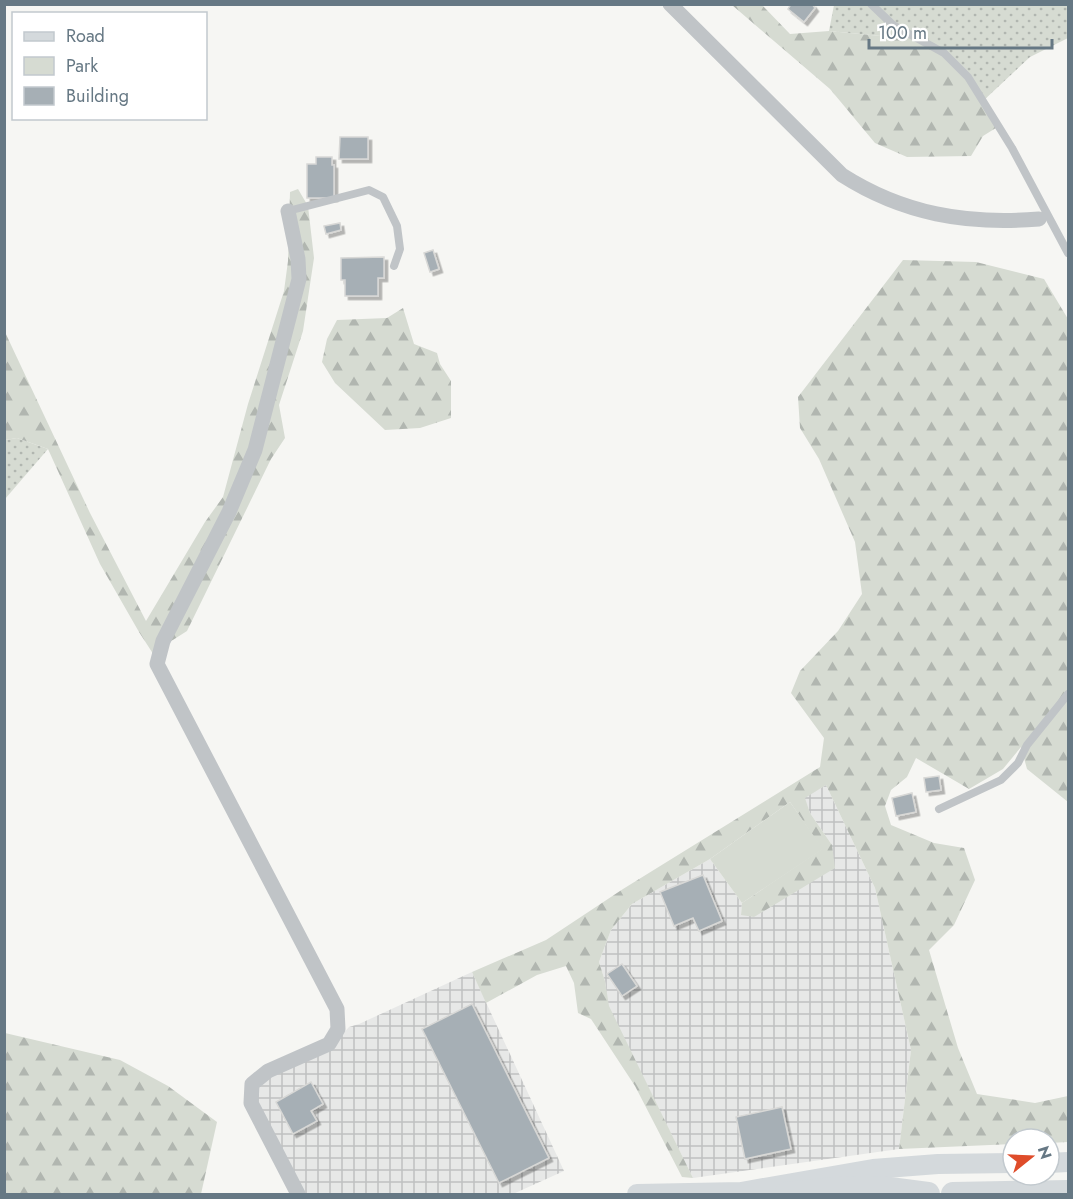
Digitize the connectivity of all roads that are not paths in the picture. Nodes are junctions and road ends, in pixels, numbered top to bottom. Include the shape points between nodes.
1 (670, 4) edge
2 (871, 4) edge
3 (288, 211) joint
4 (1039, 219) dead end
5 (1068, 253) edge
6 (394, 266) dead end
7 (1068, 694) edge
8 (939, 809) dead end
9 (1001, 1163) edge
10 (1068, 1191) edge
11 (738, 1193) edge
12 (298, 1194) edge
13 (637, 1194) edge
14 (786, 1194) edge
15 (928, 1194) edge
16 (953, 1194) edge

1 - 4 street via 855,183 899,204 933,214 1014,221
2 - 5 lane via 893,25 944,53 968,77 1012,148
3 - 6 lane via 369,190 383,197 397,226 400,249
3 - 12 street via 300,279 255,450 229,512 163,641 157,664 337,1009 338,1029 329,1044 268,1071 252,1084 251,1103
7 - 8 lane via 1001,780
9 - 11 main road via 873,1169
10 - 16 highway
11 - 13 main road
14 - 15 highway via 882,1188

